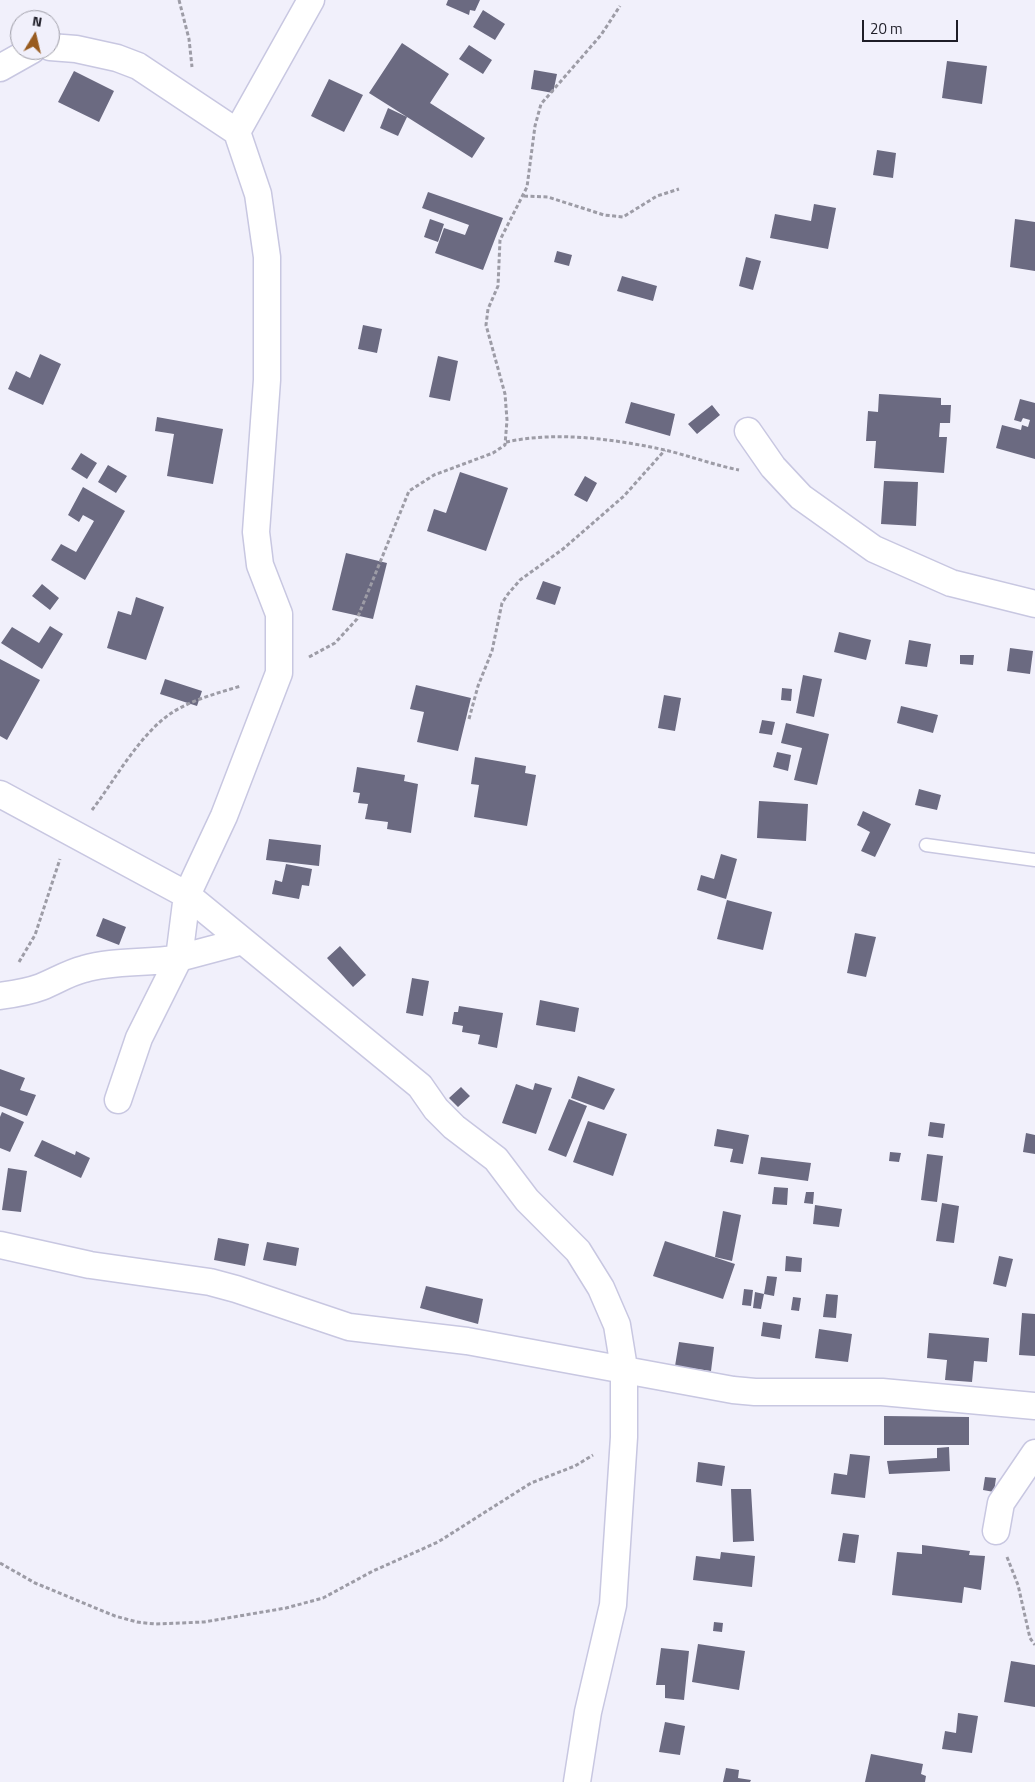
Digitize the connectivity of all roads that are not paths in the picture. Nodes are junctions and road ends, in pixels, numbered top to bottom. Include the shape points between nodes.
1 (311, 0) edge
2 (60, 48) edge
3 (14, 60) edge
4 (0, 68) edge
5 (237, 132) junction
6 (748, 431) dead end
7 (1035, 604) edge
8 (0, 794) edge
9 (926, 845) dead end
10 (1035, 860) edge
11 (187, 895) junction
12 (243, 941) junction
13 (179, 958) junction
14 (0, 996) edge
15 (118, 1100) dead end
16 (0, 1245) edge
17 (624, 1368) junction
18 (1035, 1406) edge
19 (1035, 1453) edge
20 (996, 1531) road end
21 (585, 1779) edge

1 - 5 street
2 - 5 street via 118,58 138,66
3 - 4 street
5 - 11 street via 258,194 266,248 267,380 256,532 260,565 279,614 279,673 224,816
6 - 7 street via 784,479 802,497 874,549 951,583
8 - 11 street
9 - 10 lane
11 - 12 street
11 - 13 street
12 - 13 street
12 - 17 street via 420,1086 454,1127 507,1171 527,1200 578,1251 601,1288 618,1325
13 - 14 street via 85,968 35,989
13 - 15 street via 140,1038
16 - 17 street via 90,1266 210,1282 349,1327 467,1341
17 - 18 street via 755,1392 862,1391
17 - 21 street via 624,1437 612,1605 588,1712
19 - 20 street via 1001,1504

